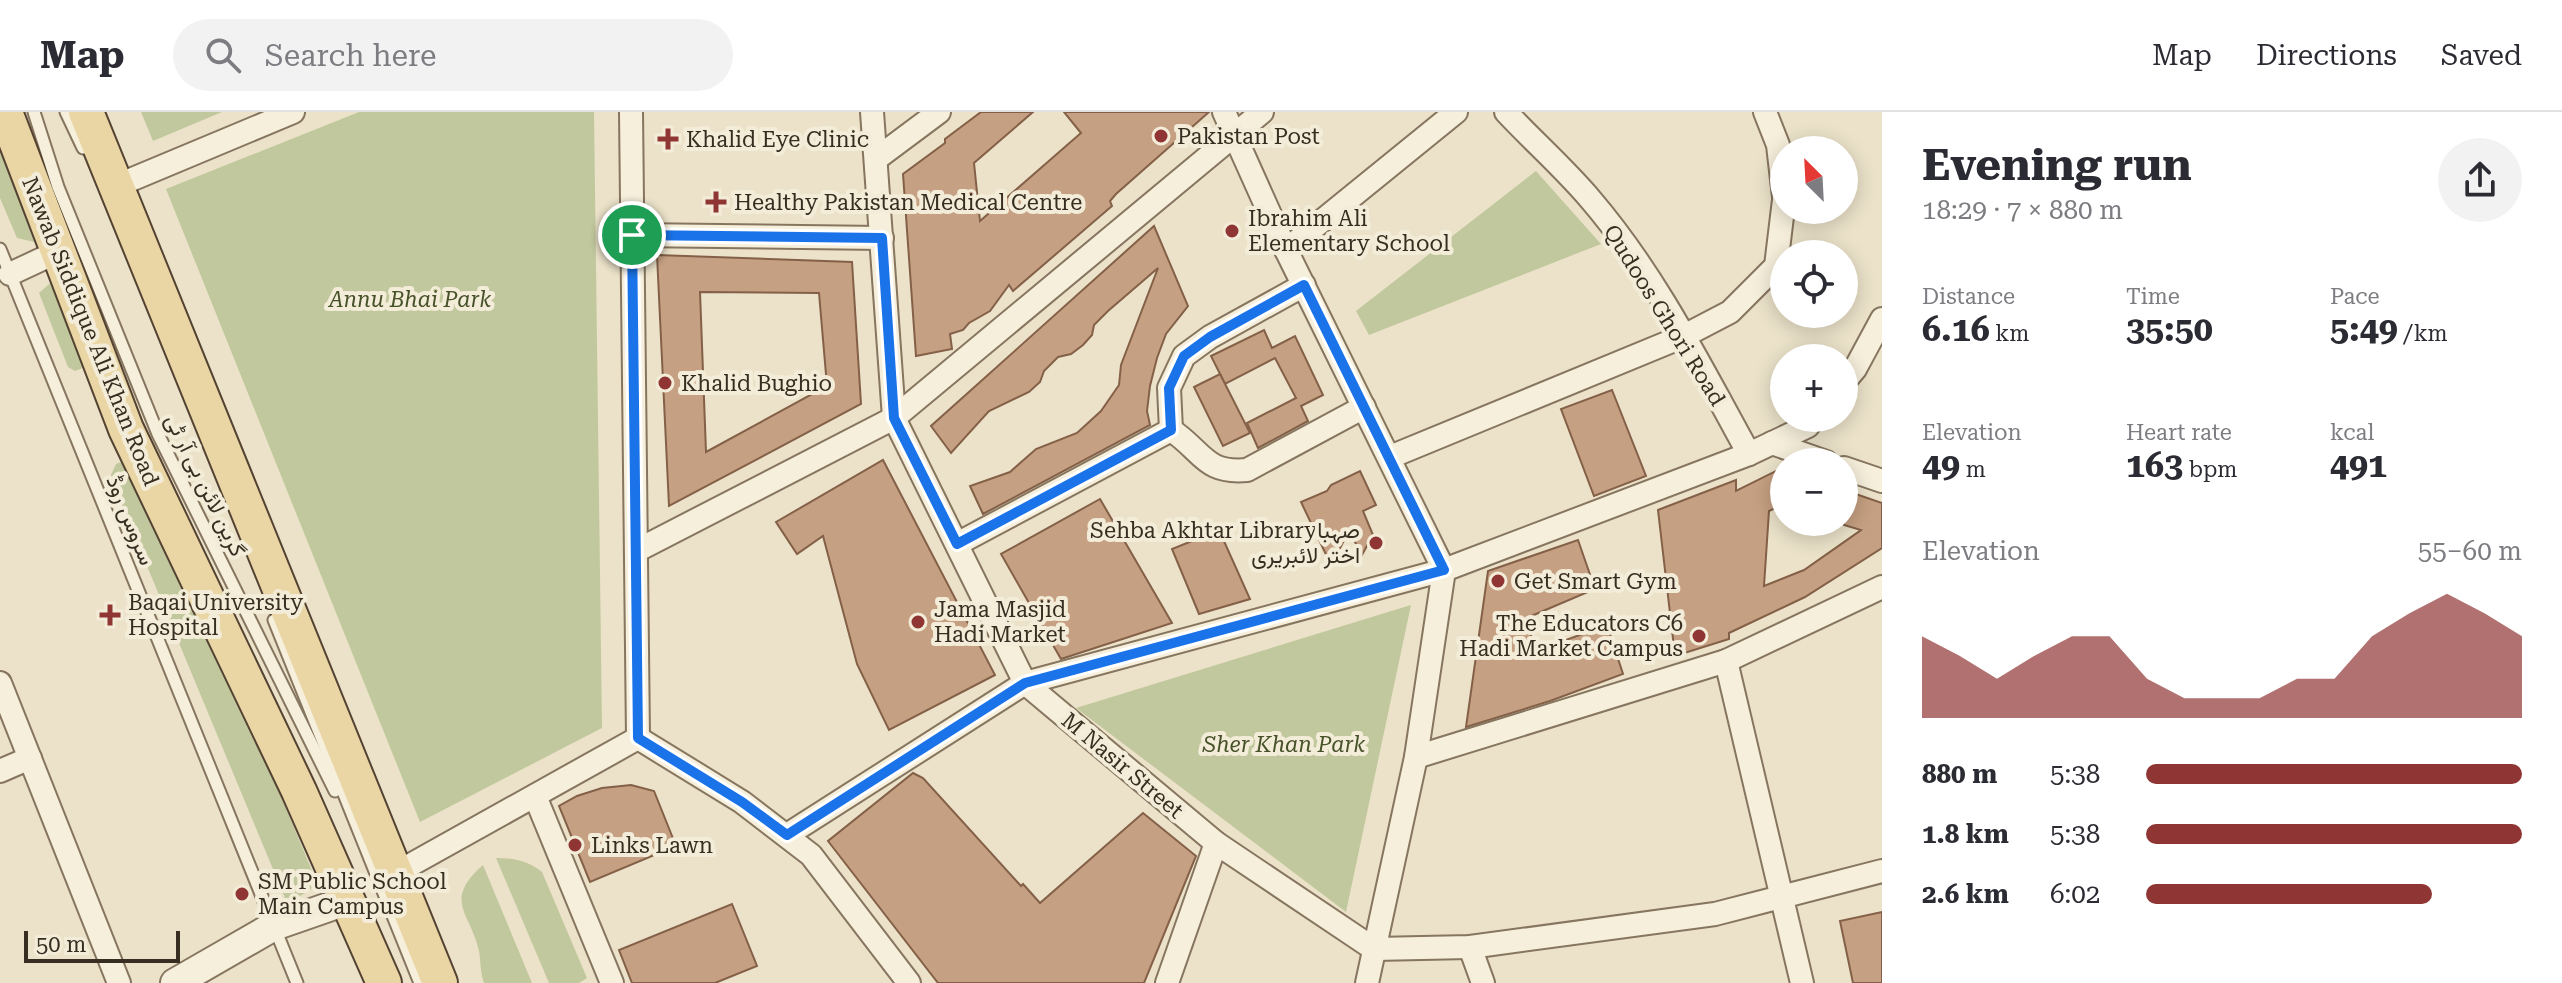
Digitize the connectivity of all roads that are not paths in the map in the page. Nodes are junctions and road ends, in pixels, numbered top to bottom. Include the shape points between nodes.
1 (5, 112) edge
2 (34, 112) edge
3 (66, 112) edge
4 (86, 112) edge
5 (293, 112) edge
6 (631, 112) edge
7 (872, 112) edge
8 (939, 112) edge
9 (1224, 112) edge
10 (1262, 112) edge
11 (1456, 112) edge
12 (1506, 112) edge
13 (1765, 112) edge
14 (259, 118) edge
15 (1235, 134) junction
16 (1774, 136) edge
17 (876, 159) junction
18 (89, 161) dead end
19 (116, 186) junction
20 (1781, 224) edge
21 (632, 235) junction
22 (882, 238) junction
23 (0, 249) edge
24 (1286, 250) junction
25 (57, 252) junction
26 (10, 274) junction
27 (1304, 285) junction
28 (1882, 319) edge
29 (1684, 336) junction
30 (1858, 363) edge
31 (1364, 407) junction
32 (894, 418) junction
33 (1171, 430) junction
34 (1795, 432) edge
35 (1772, 443) junction
36 (1786, 448) edge
37 (1749, 454) junction
38 (1390, 457) junction
39 (1858, 473) edge
40 (1882, 481) edge
41 (957, 544) junction
42 (636, 551) junction
43 (1444, 570) junction
44 (1882, 587) edge
45 (271, 612) dead end
46 (1726, 661) junction
47 (0, 683) edge
48 (1025, 683) junction
49 (638, 738) junction
50 (1416, 757) junction
51 (30, 758) junction
52 (0, 771) edge
53 (535, 796) junction
54 (787, 835) junction
55 (1216, 843) junction
56 (384, 868) junction
57 (1882, 871) edge
58 (1781, 897) junction
59 (346, 901) junction
60 (274, 926) junction
61 (1470, 947) junction
62 (1374, 949) junction
63 (119, 983) edge
64 (175, 983) edge
65 (297, 983) edge
66 (384, 983) edge
67 (420, 983) edge
68 (440, 983) edge
69 (612, 983) edge
70 (909, 983) edge
71 (1167, 983) edge
72 (1367, 983) edge
73 (1483, 983) edge
74 (1802, 983) edge

1 - 25 main road, Nawab Siddique Ali Khan Road
2 - 56 lane, گرین لائن بی آر ٹی via 58,187 158,434
3 - 18 lane
4 - 19 main road
5 - 14 street
6 - 21 street
7 - 17 street, M Nasir Street
8 - 17 street
9 - 15 street
10 - 15 street
11 - 24 street
12 - 29 street, Qudoos Ghori Road via 1591,199
13 - 16 street
14 - 19 street
15 - 24 street
15 - 32 street
17 - 22 street, M Nasir Street
19 - 56 main road
20 - 29 street via 1776,266 1730,312
21 - 22 street
21 - 42 street
22 - 32 street, M Nasir Street
23 - 26 lane, سروس روڈ
24 - 27 street
25 - 26 street
25 - 59 main road, Nawab Siddique Ali Khan Road via 126,429
26 - 60 lane, سروس روڈ
27 - 31 street
27 - 33 street via 1184,356 1169,388
28 - 30 street
29 - 37 street, Qudoos Ghori Road
29 - 38 street
31 - 33 street via 1247,470 1228,472 1211,466
31 - 38 street
32 - 41 street, M Nasir Street
32 - 42 street
33 - 41 street
34 - 35 street
35 - 36 street
35 - 37 street
37 - 43 street
38 - 43 street
39 - 40 street
41 - 48 street, M Nasir Street
42 - 49 street
43 - 48 street
43 - 50 street
44 - 46 street
45 - 56 lane, گرین لائن بی آر ٹی
46 - 50 street
46 - 58 street
47 - 51 street
48 - 54 street
48 - 55 street, M Nasir Street
49 - 53 street
49 - 54 street
50 - 62 street
51 - 52 street
51 - 63 street
53 - 56 street
53 - 69 street
54 - 70 street via 811,855
55 - 62 street, M Nasir Street
55 - 71 street
56 - 67 lane, گرین لائن بی آر ٹی
56 - 68 main road
57 - 58 street
58 - 61 street via 1715,914
58 - 74 street
59 - 60 street
59 - 66 main road, Nawab Siddique Ali Khan Road
60 - 64 street
60 - 65 lane, سروس روڈ
61 - 62 street
61 - 73 street
62 - 72 street

